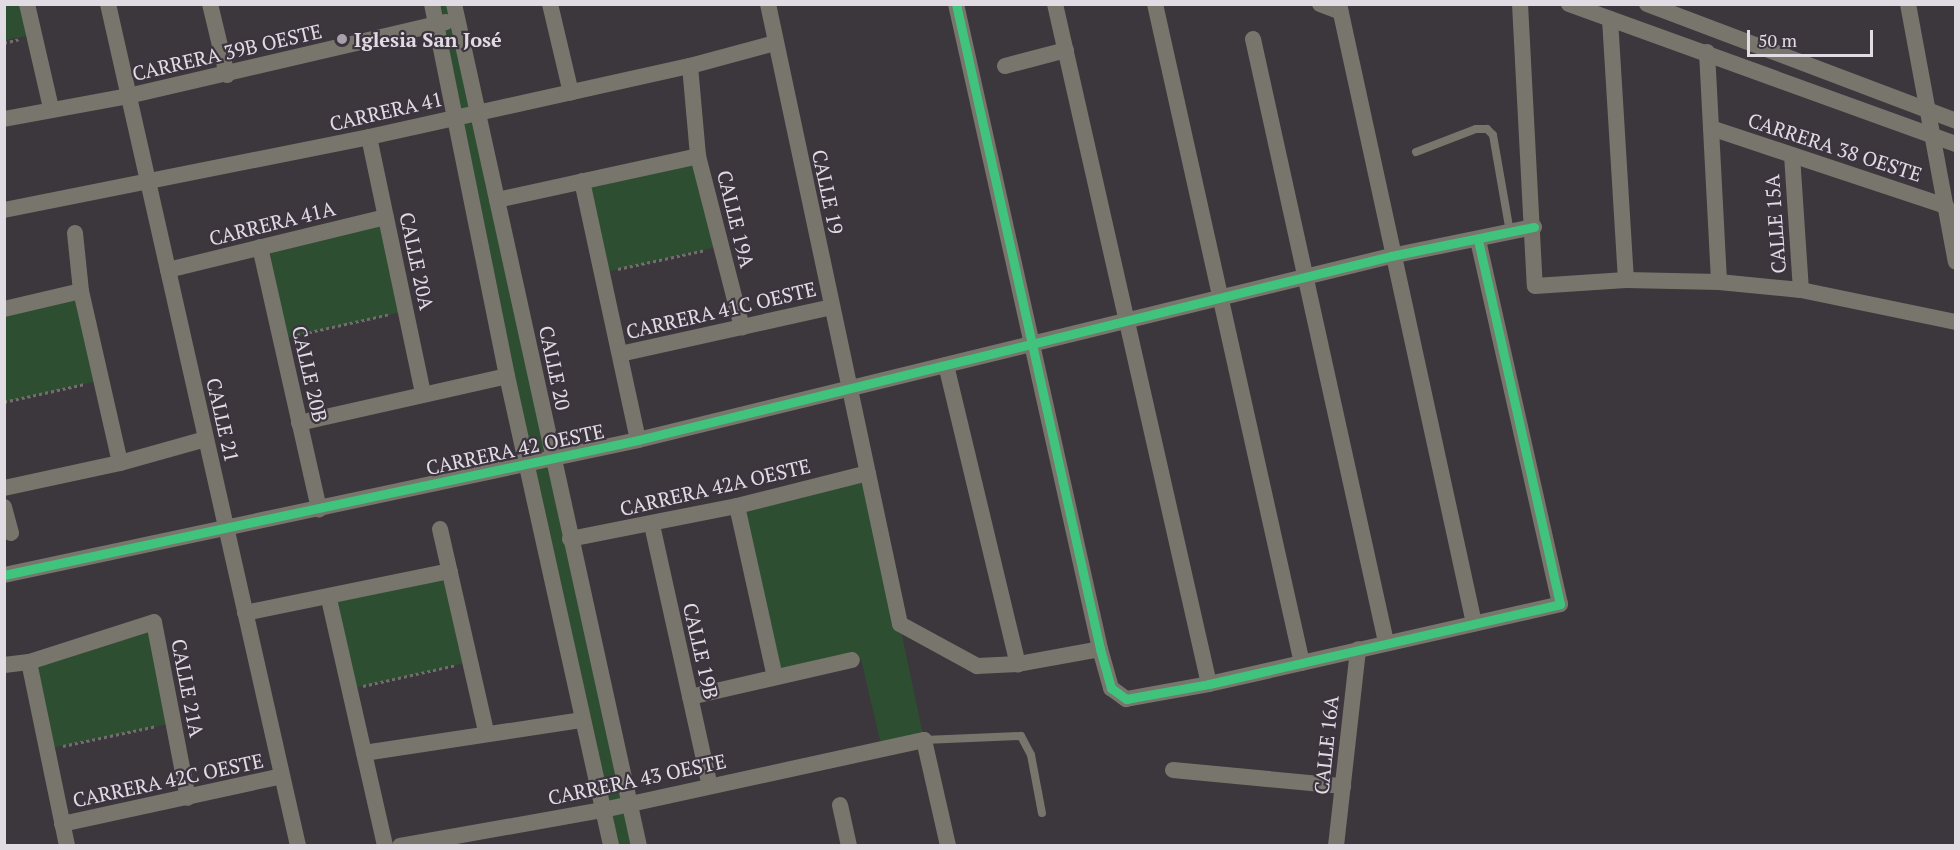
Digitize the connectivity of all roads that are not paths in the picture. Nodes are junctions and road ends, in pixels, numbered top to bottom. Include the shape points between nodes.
1 (27, 4) edge
2 (108, 4) edge
3 (210, 4) edge
4 (432, 4) edge
5 (549, 4) edge
6 (768, 4) edge
7 (956, 4) edge
8 (1055, 4) edge
9 (1155, 4) edge
10 (1320, 4) edge
11 (1520, 4) edge
12 (1569, 4) edge
13 (1647, 4) edge
14 (1908, 4) edge
15 (1340, 8) edge
16 (456, 12) edge
17 (1610, 19) junction
18 (437, 24) junction
19 (1253, 39) dead end
20 (775, 43) junction
21 (1066, 50) junction
22 (1707, 52) junction
23 (690, 66) junction
24 (1005, 66) dead end
25 (226, 75) junction
26 (571, 93) junction
27 (128, 96) junction
28 (51, 108) junction
29 (1924, 109) junction
30 (477, 111) junction
31 (456, 116) junction
32 (4, 119) edge
33 (1956, 121) edge
34 (1711, 128) junction
35 (1933, 135) junction
36 (369, 137) junction
37 (1956, 144) edge
38 (1416, 152) dead end
39 (1792, 155) junction
40 (698, 156) junction
41 (147, 181) junction
42 (582, 181) junction
43 (497, 200) junction
44 (1946, 206) junction
45 (4, 210) edge
46 (386, 217) junction
47 (1534, 227) junction
48 (1510, 232) junction
49 (75, 233) dead end
50 (1478, 240) junction
51 (260, 247) junction
52 (1391, 256) junction
53 (1956, 262) edge
54 (168, 270) junction
55 (1305, 279) junction
56 (1626, 280) junction
57 (1719, 282) junction
58 (1801, 290) junction
59 (81, 291) junction
60 (1219, 298) junction
61 (832, 307) junction
62 (4, 309) edge
63 (1125, 320) junction
64 (1956, 321) edge
65 (742, 327) junction
66 (1029, 343) junction
67 (620, 354) junction
68 (946, 365) junction
69 (507, 376) junction
70 (850, 388) junction
71 (423, 394) junction
72 (299, 423) junction
73 (206, 439) junction
74 (638, 440) junction
75 (552, 458) junction
76 (120, 463) junction
77 (527, 465) junction
78 (868, 473) junction
79 (4, 488) edge
80 (736, 506) junction
81 (4, 507) edge
82 (319, 509) junction
83 (652, 525) junction
84 (225, 526) junction
85 (440, 528) dead end
86 (11, 533) dead end
87 (570, 539) junction
88 (450, 571) junction
89 (4, 575) edge
90 (329, 599) junction
91 (245, 613) junction
92 (1474, 623) junction
93 (1386, 642) junction
94 (1100, 649) junction
95 (1358, 649) junction
96 (852, 660) dead end
97 (29, 662) junction
98 (1302, 663) junction
99 (1018, 664) junction
100 (4, 665) edge
101 (775, 677) junction
102 (1209, 684) junction
103 (690, 697) junction
104 (583, 720) junction
105 (486, 732) junction
106 (924, 740) junction
107 (364, 753) junction
108 (1173, 770) dead end
109 (282, 776) junction
110 (710, 786) junction
111 (1342, 786) junction
112 (188, 798) junction
113 (630, 804) junction
114 (840, 806) dead end
115 (603, 810) junction
116 (1042, 813) dead end
117 (62, 824) junction
118 (67, 846) edge
119 (298, 846) edge
120 (385, 846) edge
121 (400, 846) edge
122 (611, 846) edge
123 (639, 846) edge
124 (849, 846) edge
125 (948, 846) edge
126 (1336, 846) edge

1 - 28 street
2 - 27 street, CALLE 21
3 - 25 street
4 - 18 street
5 - 26 street
6 - 20 street, CALLE 19
7 - 66 street
8 - 21 street
9 - 60 street
10 - 15 street
11 - 47 street
12 - 17 street
13 - 29 street
14 - 29 street
15 - 52 street
16 - 18 street, CARRERA 39B OESTE
16 - 30 street, CALLE 20
17 - 22 street
17 - 56 street
18 - 25 street, CARRERA 39B OESTE
18 - 31 street
19 - 55 street
20 - 23 street, CARRERA 41
20 - 61 street, CALLE 19
21 - 24 street
21 - 63 street
22 - 34 street
22 - 35 street
23 - 26 street, CARRERA 41
23 - 40 street, CALLE 19A
25 - 27 street, CARRERA 39B OESTE
26 - 30 street, CARRERA 41
27 - 28 street, CARRERA 39B OESTE
27 - 41 street, CALLE 21
28 - 32 street, CARRERA 39B OESTE
29 - 33 street
29 - 35 street
30 - 31 street, CARRERA 41
30 - 43 street, CALLE 20
31 - 36 street, CARRERA 41
31 - 69 street
34 - 39 street, CARRERA 38 OESTE
34 - 57 street
35 - 37 street
35 - 44 street
36 - 41 street, CARRERA 41
36 - 46 street, CALLE 20A
38 - 48 lane via 1476,129 1487,129 1493,135
39 - 44 street, CARRERA 38 OESTE
39 - 58 street, CALLE 15A
40 - 42 street
40 - 65 street, CALLE 19A
41 - 45 street, CARRERA 41
41 - 54 street, CALLE 21
42 - 43 street
42 - 67 street
43 - 75 street, CALLE 20
44 - 53 street
46 - 51 street, CARRERA 41A
46 - 71 street, CALLE 20A
47 - 48 street, CARRERA 42 OESTE
47 - 56 street via 1535,286
48 - 50 street, CARRERA 42 OESTE
49 - 59 street
50 - 52 street, CARRERA 42 OESTE
50 - 92 street via 1560,604
51 - 54 street, CARRERA 41A
51 - 72 street, CALLE 20B
52 - 55 street, CARRERA 42 OESTE
52 - 92 street
54 - 73 street, CALLE 21
55 - 60 street, CARRERA 42 OESTE
55 - 93 street
56 - 57 street
57 - 58 street
58 - 64 street
59 - 62 street
59 - 76 street
60 - 63 street, CARRERA 42 OESTE
60 - 98 street
61 - 65 street, CARRERA 41C OESTE
61 - 70 street, CALLE 19
63 - 66 street, CARRERA 42 OESTE
63 - 102 street
65 - 67 street, CARRERA 41C OESTE
66 - 68 street, CARRERA 42 OESTE
66 - 94 street
67 - 74 street
68 - 70 street, CARRERA 42 OESTE
68 - 99 street
69 - 71 street
69 - 77 street
70 - 74 street, CARRERA 42 OESTE
70 - 78 street, CALLE 19
71 - 72 street
72 - 82 street, CALLE 20B
73 - 76 street
73 - 84 street, CALLE 21
74 - 75 street, CARRERA 42 OESTE
75 - 77 street, CARRERA 42 OESTE
75 - 87 street, CALLE 20
76 - 79 street
77 - 82 street, CARRERA 42 OESTE
77 - 104 street
78 - 80 street, CARRERA 42A OESTE
78 - 99 street, CALLE 19 via 900,624 977,666
80 - 83 street, CARRERA 42A OESTE
80 - 101 street
81 - 86 street
82 - 84 street, CARRERA 42 OESTE
83 - 87 street, CARRERA 42A OESTE
83 - 103 street, CALLE 19B
84 - 89 street, CARRERA 42 OESTE
84 - 91 street, CALLE 21
85 - 88 street
87 - 113 street, CALLE 20
88 - 90 street
88 - 105 street
90 - 91 street
90 - 107 street
91 - 109 street, CALLE 21
92 - 93 street
93 - 95 street
94 - 99 street, CALLE 19
94 - 102 street via 1111,687 1126,699
95 - 98 street
95 - 111 street, CALLE 16A
96 - 101 street
97 - 100 street
97 - 112 street, CALLE 21A via 154,622
97 - 117 street
98 - 102 street
101 - 103 street
103 - 110 street, CALLE 19B
104 - 105 street
104 - 115 street
105 - 107 street
106 - 110 street, CARRERA 43 OESTE
106 - 116 lane via 1021,736 1031,755
106 - 125 street
107 - 120 street
108 - 111 street
109 - 112 street, CARRERA 42C OESTE
109 - 119 street, CALLE 21
110 - 113 street, CARRERA 43 OESTE
111 - 126 street, CALLE 16A
112 - 117 street, CARRERA 42C OESTE
113 - 115 street, CARRERA 43 OESTE
113 - 123 street, CALLE 20
114 - 124 street
115 - 121 street, CARRERA 43 OESTE
115 - 122 street
117 - 118 street

